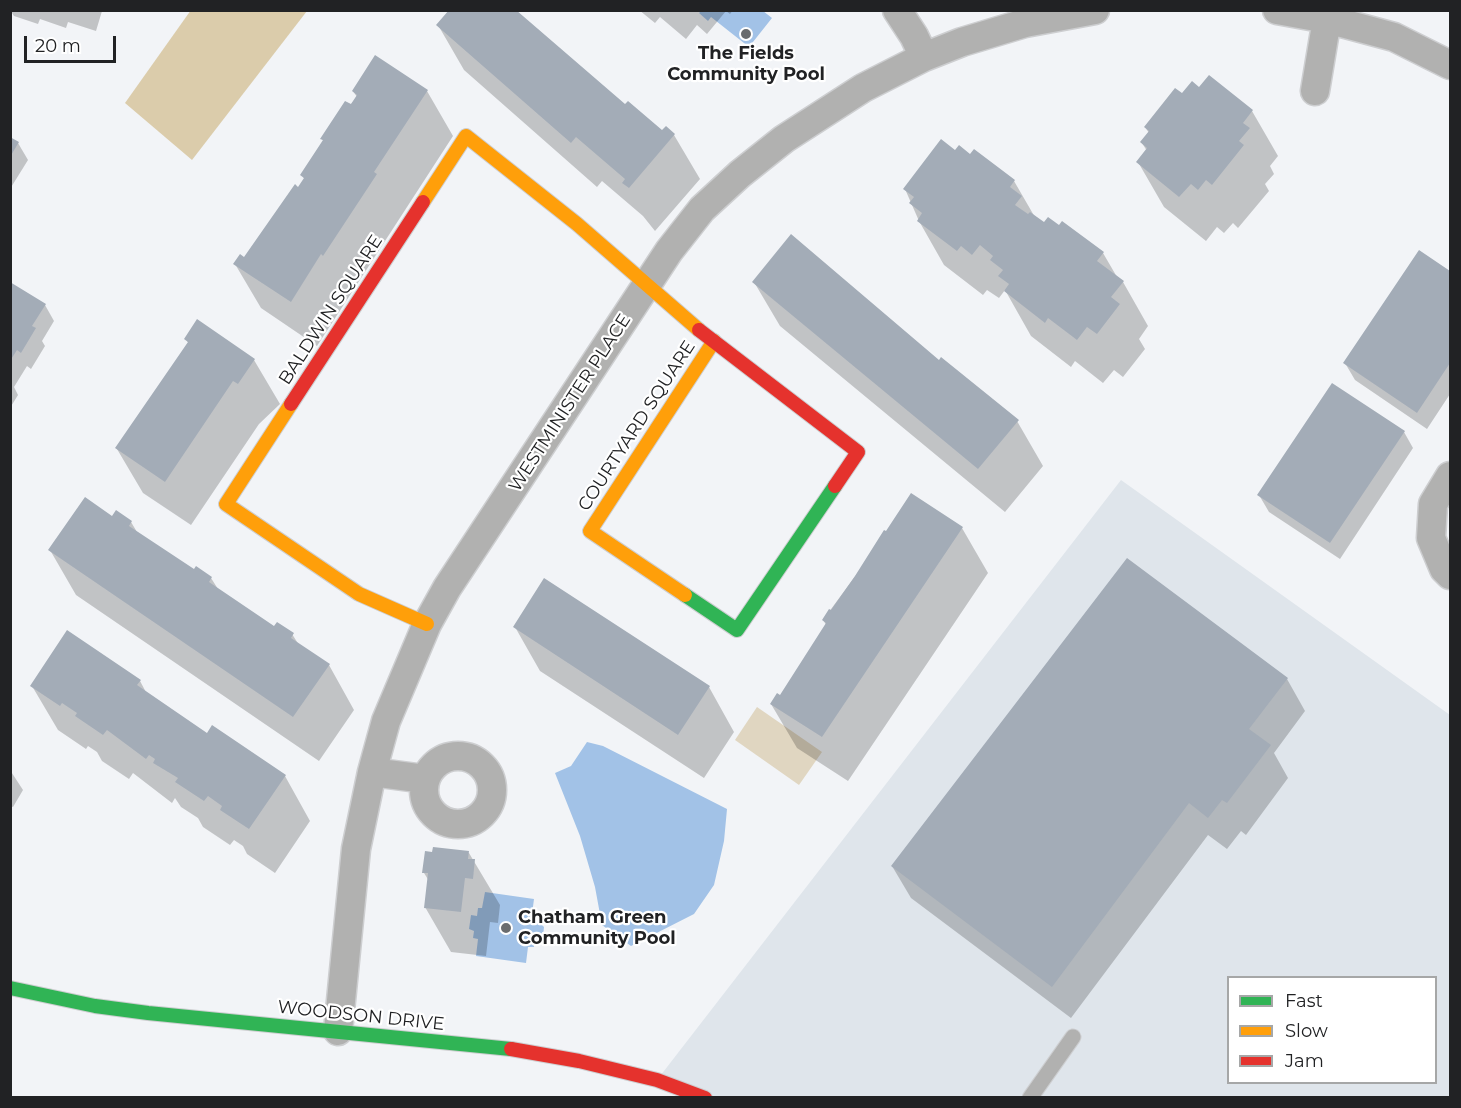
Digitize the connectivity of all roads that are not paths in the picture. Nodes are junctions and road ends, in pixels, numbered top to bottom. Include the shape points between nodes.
1 (897, 10) edge
2 (1095, 10) edge
3 (1277, 10) edge
4 (1327, 19) junction
5 (924, 57) junction
6 (1450, 65) edge
7 (1315, 92) dead end
8 (647, 286) junction
9 (714, 341) junction
10 (1450, 476) edge
11 (1450, 575) edge
12 (427, 624) junction
13 (372, 772) junction
14 (425, 779) dead end
15 (10, 988) edge
16 (338, 1032) junction
17 (1073, 1037) dead end
18 (654, 1089) edge
19 (705, 1098) edge
20 (1030, 1098) edge

1 - 5 street
2 - 5 street, WESTMINISTER PLACE via 1025,23
3 - 4 street
4 - 6 street via 1394,37
4 - 7 street
5 - 8 street, WESTMINISTER PLACE via 863,88 784,139 740,174 702,209
8 - 9 street, COURTYARD SQUARE
8 - 12 street, WESTMINISTER PLACE
8 - 12 street, BALDWIN SQUARE via 577,224 466,136 226,504 359,594
9 - 9 street, COURTYARD SQUARE via 858,452 737,630 590,531
10 - 11 street via 1433,504 1431,538
12 - 13 street, WESTMINISTER PLACE via 386,721
13 - 14 street
13 - 16 street, WESTMINISTER PLACE via 356,849
15 - 16 street, WOODSON DRIVE via 137,1012
16 - 18 street, WOODSON DRIVE via 579,1060
17 - 20 lane
18 - 19 street, WOODSON DRIVE

